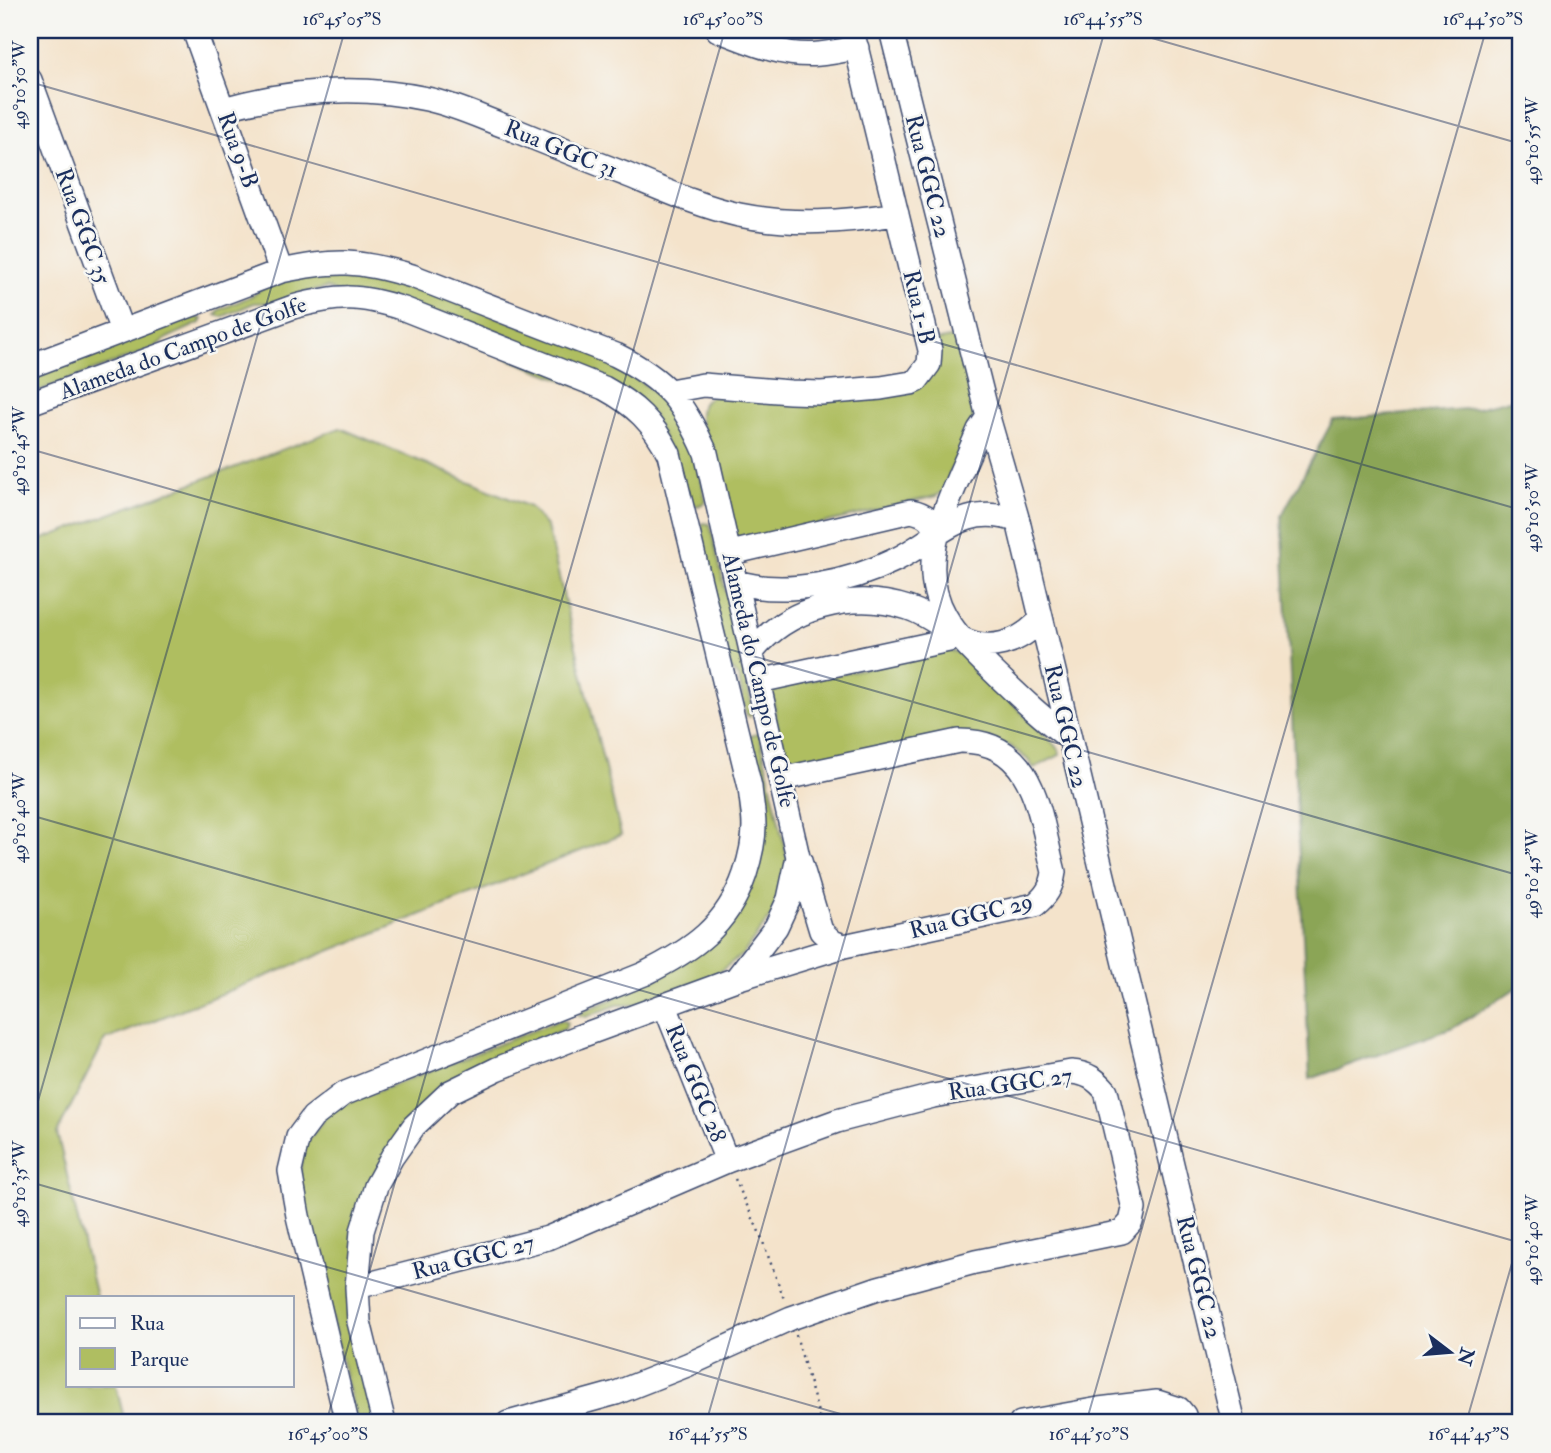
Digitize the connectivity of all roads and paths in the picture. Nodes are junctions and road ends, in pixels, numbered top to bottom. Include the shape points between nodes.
1 (194, 30) edge
2 (718, 30) edge
3 (891, 30) edge
4 (854, 39) edge
5 (30, 80) edge
6 (223, 109) junction
7 (897, 214) junction
8 (281, 271) junction
9 (204, 301) junction
10 (122, 331) junction
11 (218, 334) junction
12 (30, 366) edge
13 (670, 391) junction
14 (30, 403) edge
15 (988, 417) junction
16 (720, 514) junction
17 (1018, 521) junction
18 (685, 522) junction
19 (938, 533) junction
20 (731, 553) junction
21 (737, 582) junction
22 (1041, 619) junction
23 (957, 636) junction
24 (752, 652) junction
25 (759, 681) junction
26 (768, 717) junction
27 (736, 725) junction
28 (1068, 737) junction
29 (781, 779) junction
30 (799, 857) junction
31 (844, 946) junction
32 (736, 979) junction
33 (567, 1005) junction
34 (665, 1006) junction
35 (578, 1037) junction
36 (727, 1161) junction
37 (357, 1287) junction
38 (791, 1318) junction
39 (348, 1423) edge
40 (384, 1423) edge
41 (508, 1423) edge
42 (821, 1423) edge
43 (1021, 1423) edge
44 (1186, 1423) edge
45 (1234, 1423) edge

1 - 6 street, Rua 9-B
2 - 4 street via 793,54 817,55
3 - 15 street, Rua GGC 22
4 - 7 street, Rua 1-B
5 - 10 street, Rua GGC 35
6 - 7 street, Rua GGC 31 via 324,90 402,94 452,105 681,197 738,214 821,223
6 - 8 street, Rua 9-B
7 - 13 street, Rua 1-B via 930,351 926,370 917,380 821,393 703,385
8 - 9 street, Alameda do Campo de Golfe
8 - 13 street, Alameda do Campo de Golfe via 322,262 380,266 616,355 648,371
9 - 10 street, Alameda do Campo de Golfe
9 - 11 street
10 - 12 street, Alameda do Campo de Golfe
11 - 14 street, Alameda do Campo de Golfe
11 - 18 street, Alameda do Campo de Golfe via 293,307 348,296 404,309 604,388 627,401 659,435
13 - 16 street, Alameda do Campo de Golfe via 706,453
15 - 17 street, Rua GGC 22
15 - 19 street
16 - 18 street via 703,513
16 - 20 street, Alameda do Campo de Golfe
17 - 19 street via 976,515
17 - 22 street, Rua GGC 22
18 - 27 street, Alameda do Campo de Golfe
19 - 20 street via 923,513 911,512
19 - 21 street via 910,552 863,573 792,589
19 - 23 street via 934,562 937,592
20 - 21 street, Alameda do Campo de Golfe
21 - 24 street, Alameda do Campo de Golfe
22 - 23 street via 1027,633 998,645 977,644
22 - 28 street, Rua GGC 22
23 - 24 street via 909,608 859,601 792,617
23 - 25 street
23 - 28 street via 1041,718
24 - 25 street, Alameda do Campo de Golfe
25 - 26 street, Alameda do Campo de Golfe
26 - 27 street via 753,726
26 - 29 street, Alameda do Campo de Golfe
27 - 33 street, Alameda do Campo de Golfe via 754,825 751,854 727,912 712,931 671,961
28 - 45 street, Rua GGC 22
29 - 30 street, Alameda do Campo de Golfe
29 - 31 street, Rua GGC 29 via 971,741 1003,751 1020,765 1031,784 1054,873 1042,900
30 - 31 street via 821,931
30 - 32 street, Alameda do Campo de Golfe via 789,899 776,927
31 - 32 street, Rua GGC 29
32 - 34 street
33 - 35 street
33 - 39 street, Alameda do Campo de Golfe via 343,1094 313,1117 298,1137 290,1171
34 - 35 street
34 - 36 street, Rua GGC 28
35 - 37 street via 450,1092 414,1126 376,1186 362,1231
36 - 37 street, Rua GGC 27 via 548,1238
36 - 38 path
36 - 38 street, Rua GGC 27 via 837,1121 976,1087 1071,1072 1087,1075 1106,1091 1134,1209 1122,1232 935,1272
37 - 40 street via 359,1322
38 - 41 street, Rua GGC 27 via 626,1389
38 - 42 path
43 - 44 street via 1157,1402 1179,1409

